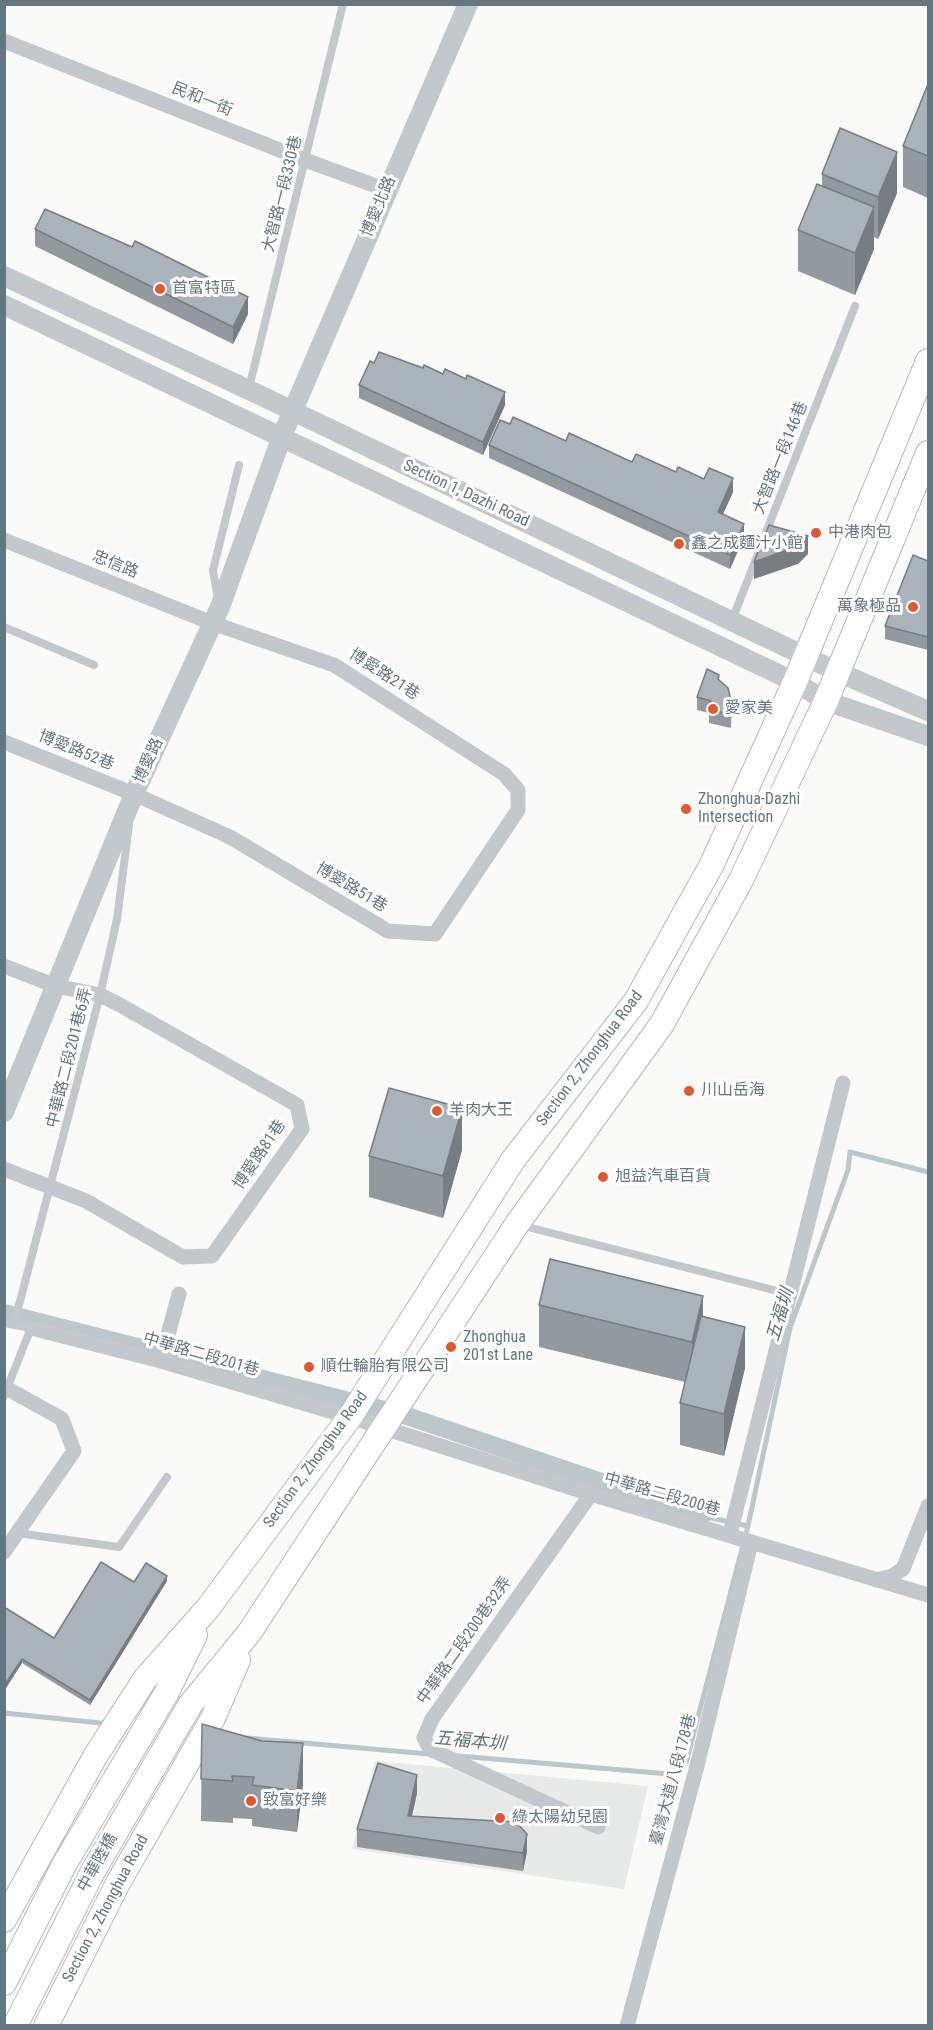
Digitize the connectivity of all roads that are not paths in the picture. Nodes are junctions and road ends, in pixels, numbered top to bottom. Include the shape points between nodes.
1 (343, 4) edge
2 (468, 4) edge
3 (4, 41) edge
4 (305, 160) junction
5 (387, 189) junction
6 (4, 276) edge
7 (4, 305) edge
8 (855, 306) dead end
9 (928, 361) edge
10 (249, 390) junction
11 (293, 411) junction
12 (282, 436) junction
13 (928, 453) edge
14 (239, 465) dead end
15 (4, 540) edge
16 (216, 615) junction
17 (732, 620) junction
18 (4, 627) edge
19 (805, 656) junction
20 (94, 665) dead end
21 (838, 672) junction
22 (795, 682) junction
23 (826, 701) junction
24 (928, 711) edge
25 (928, 736) edge
26 (4, 742) edge
27 (518, 789) joint
28 (134, 794) junction
29 (4, 966) edge
30 (56, 986) junction
31 (100, 995) junction
32 (843, 1083) dead end
33 (4, 1112) edge
34 (4, 1169) edge
35 (51, 1187) junction
36 (517, 1224) junction
37 (179, 1294) dead end
38 (789, 1294) junction
39 (4, 1323) edge
40 (14, 1324) junction
41 (31, 1328) junction
42 (161, 1361) junction
43 (6, 1392) edge
44 (350, 1417) junction
45 (385, 1429) junction
46 (167, 1477) dead end
47 (591, 1494) junction
48 (928, 1506) edge
49 (17, 1533) junction
50 (730, 1534) junction
51 (752, 1543) junction
52 (4, 1552) edge
53 (876, 1580) junction
54 (928, 1595) edge
55 (208, 1608) junction
56 (249, 1633) junction
57 (167, 1692) joint
58 (190, 1705) joint
59 (598, 1827) dead end
60 (4, 1920) edge
61 (4, 1983) edge
62 (15, 2025) edge
63 (46, 2025) edge
64 (627, 2025) edge

1 - 4 lane, 大智路一段330巷
2 - 5 street, 博愛北路
3 - 4 street, 民和一街
4 - 5 street, 民和一街
4 - 10 lane, 大智路一段330巷
5 - 11 street, 博愛北路
6 - 10 street, Section 1, Dazhi Road
7 - 12 street, Section 1, Dazhi Road
8 - 17 lane, 大智路一段146巷
9 - 19 main road, Section 2, Zhonghua Road
10 - 11 street, Section 1, Dazhi Road
11 - 12 street, 博愛路
11 - 17 street, Section 1, Dazhi Road
12 - 16 street, 博愛路
12 - 22 street, Section 1, Dazhi Road
13 - 21 main road, Section 2, Zhonghua Road
14 - 16 lane via 213,570
15 - 16 street, 忠信路
16 - 27 street, 博愛路21巷 via 334,665 504,774
16 - 28 street, 博愛路
17 - 19 street, Section 1, Dazhi Road
18 - 20 lane
19 - 21 street, Section 1, Dazhi Road
19 - 22 main road, Section 2, Zhonghua Road
21 - 23 main road, Section 2, Zhonghua Road
21 - 24 street, Section 1, Dazhi Road
22 - 23 street, Section 1, Dazhi Road
22 - 44 main road, Section 2, Zhonghua Road via 712,864 636,1001 513,1160
23 - 25 street, Section 1, Dazhi Road
23 - 36 main road, Section 2, Zhonghua Road via 741,880 662,1024
26 - 28 street, 博愛路52巷
27 - 28 street, 博愛路51巷 via 518,810 435,934 388,931 230,837
28 - 30 street, 博愛路
28 - 31 lane, 中華路二段201巷6弄 via 117,919
29 - 30 street, 博愛路81巷
30 - 31 street, 博愛路81巷
30 - 33 street, 博愛路
31 - 35 lane, 中華路二段201巷6弄
31 - 35 street, 博愛路81巷 via 297,1105 302,1129 212,1256 183,1257 86,1201
32 - 38 street
34 - 35 street, 博愛路81巷
35 - 40 lane, 中華路二段201巷6弄
36 - 38 lane
36 - 45 main road, Section 2, Zhonghua Road
37 - 42 street
38 - 50 street
39 - 40 lane, 中華路二段201巷
40 - 41 lane, 中華路二段201巷
41 - 42 street, 中華路二段201巷
41 - 43 lane
42 - 44 street, 中華路二段201巷
43 - 49 street via 62,1419 74,1451
44 - 45 street, 中華路二段201巷
44 - 55 main road, Section 2, Zhonghua Road
45 - 47 street, 中華路二段200巷
45 - 56 main road, Section 2, Zhonghua Road
46 - 49 lane via 119,1547
47 - 50 street, 中華路二段200巷
47 - 59 street, 中華路二段200巷32弄 via 432,1719 424,1738 430,1749
48 - 53 street via 903,1569
49 - 52 street
50 - 51 street, 中華路二段200巷
51 - 53 street, 中華路二段200巷
51 - 64 street, 臺灣大道八段178巷
53 - 54 street, 中華路二段200巷
55 - 57 main road, Section 2, Zhonghua Road
55 - 60 main road, Section 2, Zhonghua Road via 145,1679 96,1755
56 - 58 main road, Section 2, Zhonghua Road
56 - 63 main road, Section 2, Zhonghua Road via 213,1718 118,1883
57 - 61 main road, 中華陸橋 via 65,1863
58 - 62 main road, 中華陸橋 via 92,1873

